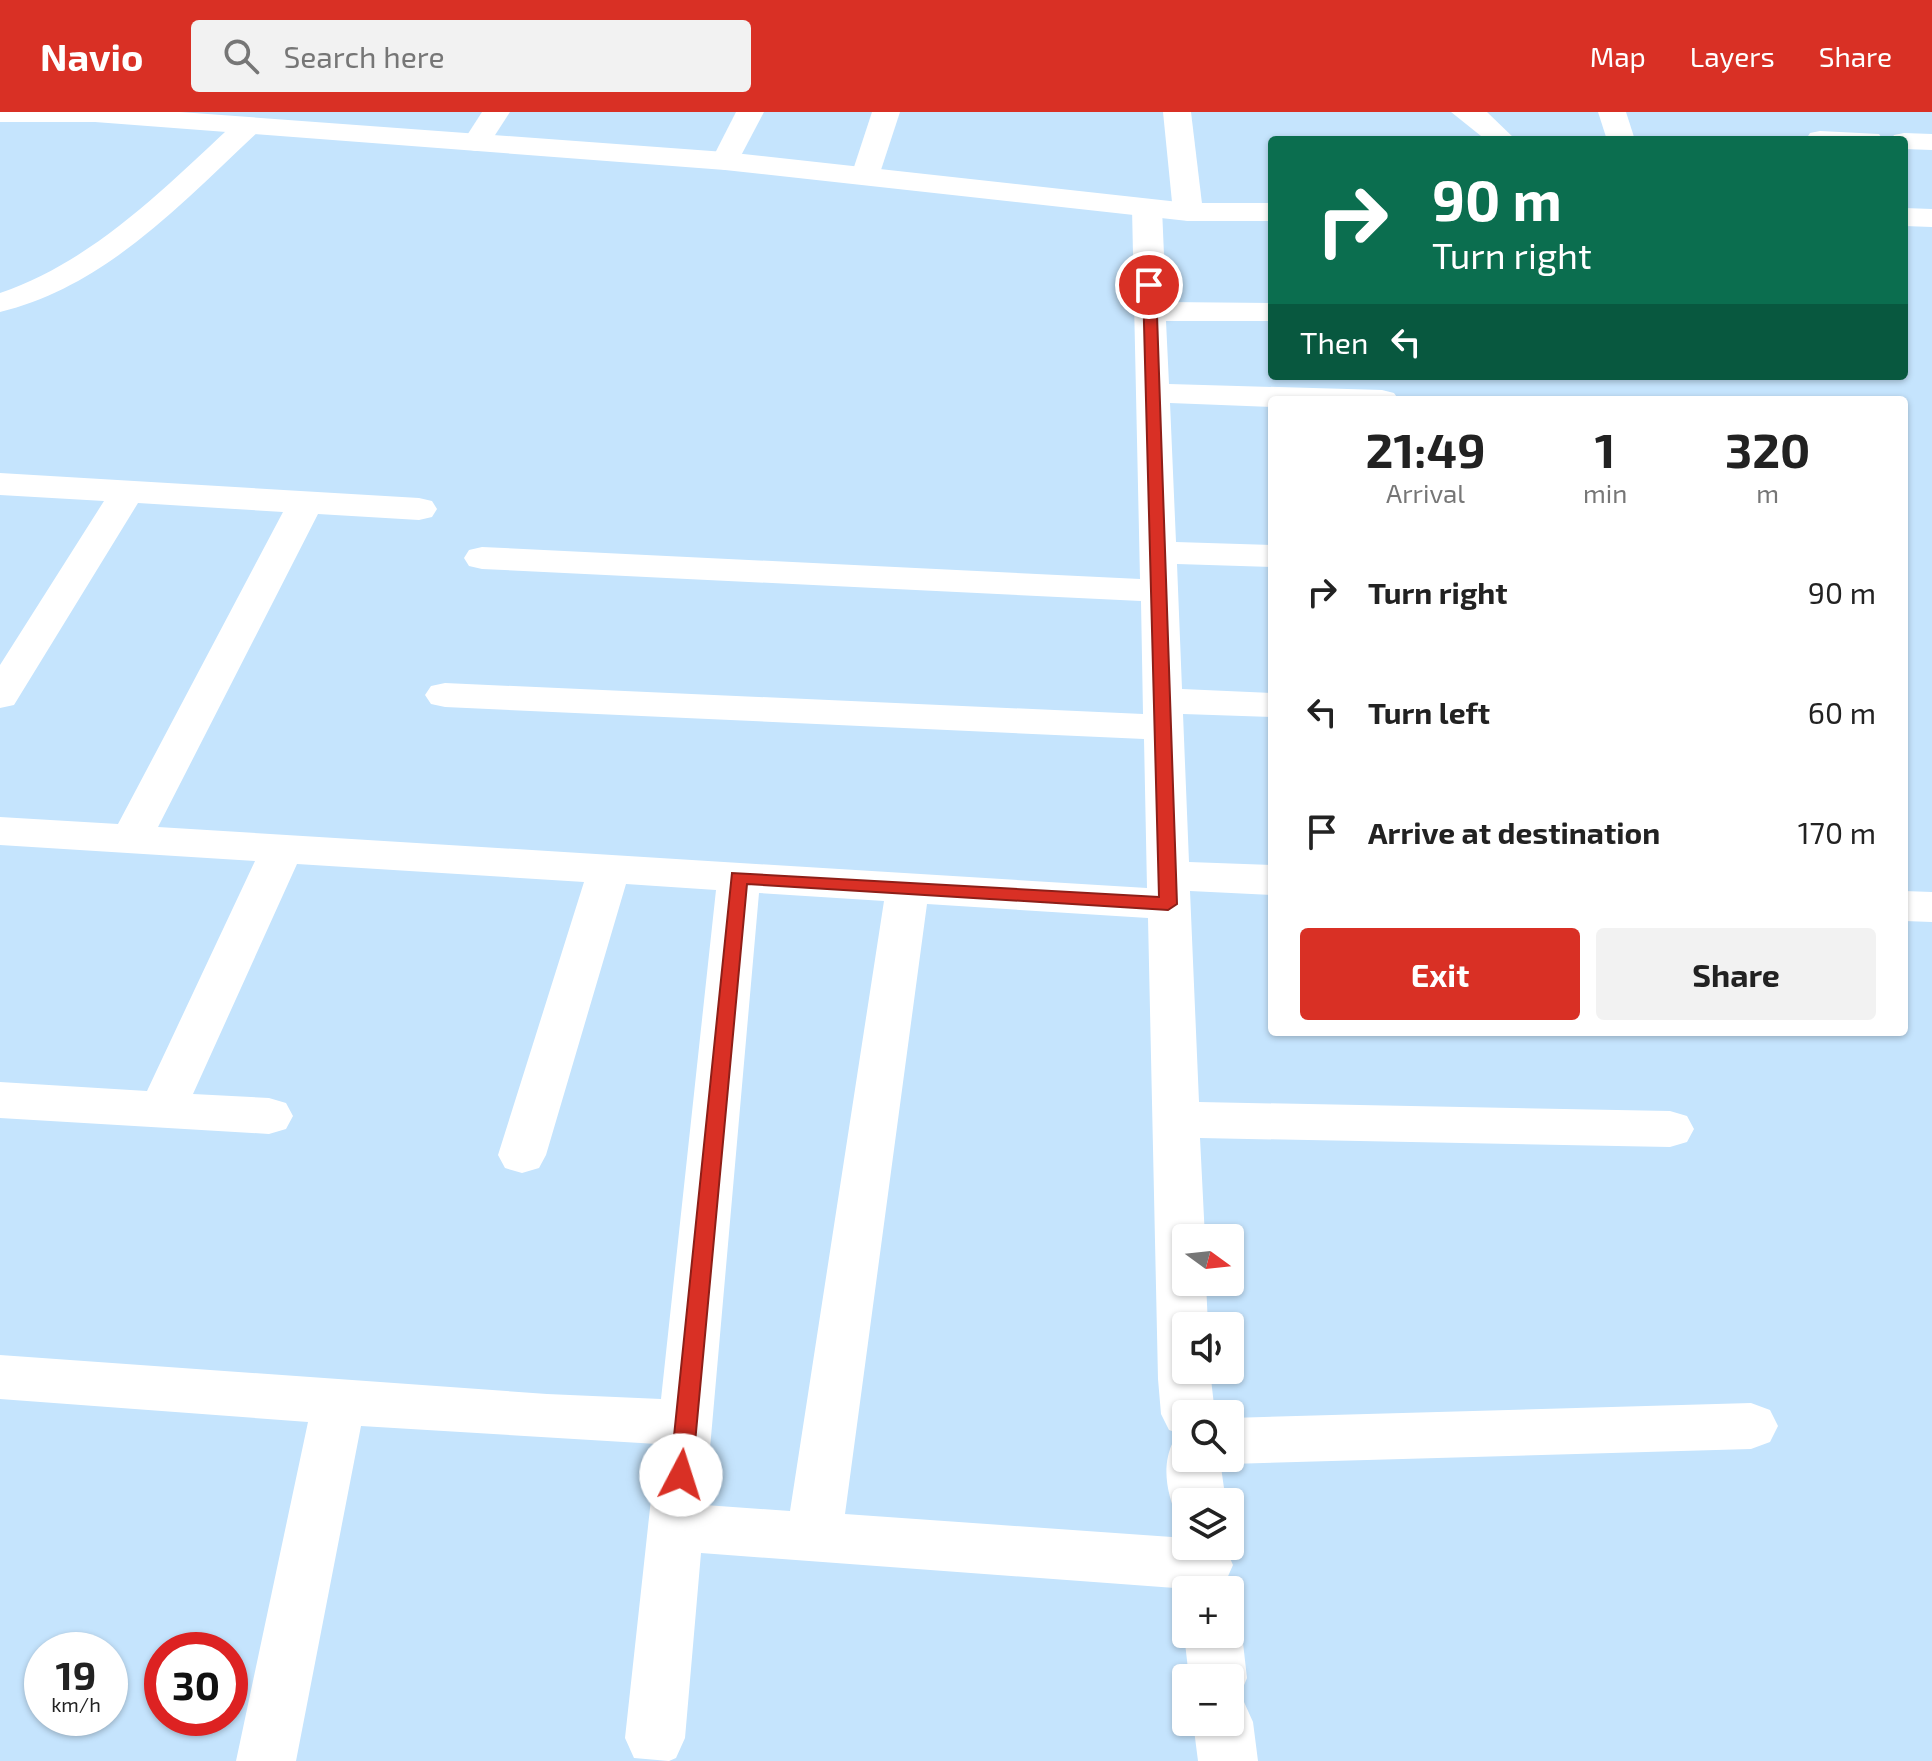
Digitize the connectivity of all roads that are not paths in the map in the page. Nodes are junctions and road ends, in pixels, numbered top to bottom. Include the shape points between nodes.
1 (496, 112) edge
2 (750, 112) edge
3 (886, 112) edge
4 (1177, 112) edge
5 (1465, 112) edge
6 (1612, 112) edge
7 (1809, 112) edge
8 (0, 114) edge
9 (189, 116) edge
10 (248, 126) junction
11 (1498, 136) edge
12 (1620, 136) edge
13 (1819, 136) edge
14 (1908, 141) edge
15 (1932, 142) edge
16 (476, 143) junction
17 (725, 161) junction
18 (865, 176) junction
19 (1147, 208) junction
20 (1188, 212) junction
21 (1268, 212) edge
22 (1908, 217) edge
23 (1932, 218) edge
24 (0, 303) edge
25 (1150, 311) junction
26 (1268, 312) edge
27 (1153, 393) junction
28 (1268, 397) edge
29 (0, 484) edge
30 (127, 492) junction
31 (306, 502) junction
32 (419, 509) dead end
33 (1268, 557) edge
34 (482, 558) dead end
35 (1158, 571) junction
36 (445, 695) dead end
37 (0, 696) edge
38 (1268, 705) edge
39 (1163, 714) junction
40 (0, 831) edge
41 (131, 839) junction
42 (282, 849) junction
43 (609, 869) junction
44 (739, 877) junction
45 (1268, 880) edge
46 (908, 888) junction
47 (1168, 890) junction
48 (1908, 906) edge
49 (1932, 907) edge
50 (0, 1100) edge
51 (162, 1110) junction
52 (269, 1116) dead end
53 (1176, 1120) junction
54 (1670, 1129) dead end
55 (522, 1155) dead end
56 (0, 1377) edge
57 (1187, 1400) edge
58 (339, 1401) junction
59 (686, 1423) junction
60 (1751, 1426) dead end
61 (1244, 1441) edge
62 (676, 1527) junction
63 (814, 1537) junction
64 (1205, 1567) edge
65 (1225, 1736) edge
66 (655, 1738) dead end
67 (266, 1761) edge
68 (1228, 1761) edge

1 - 16 street
2 - 17 street
3 - 18 street
4 - 20 street
5 - 11 street
6 - 12 street
7 - 13 street
8 - 9 street
9 - 10 street
10 - 16 street
10 - 24 street via 140,226 78,271
14 - 15 street
16 - 17 street
17 - 18 street
18 - 19 street
19 - 20 street
19 - 25 street
20 - 21 street
22 - 23 street
25 - 26 street
25 - 27 street
27 - 28 street
27 - 35 street
29 - 30 street
30 - 31 street
30 - 37 street
31 - 32 street
31 - 41 street
33 - 35 street
34 - 35 street
35 - 39 street
36 - 39 street
38 - 39 street
39 - 47 street
40 - 41 street
41 - 42 street
42 - 43 street
42 - 51 street
43 - 44 street
43 - 55 street
44 - 46 street
44 - 59 street
45 - 47 street
46 - 47 street
46 - 63 street
47 - 53 street
48 - 49 street
50 - 51 street
51 - 52 street
53 - 54 street
53 - 57 street
56 - 58 street
58 - 59 street
58 - 67 street
59 - 62 street
60 - 61 street
62 - 63 street
62 - 66 street
63 - 64 street
65 - 68 street

